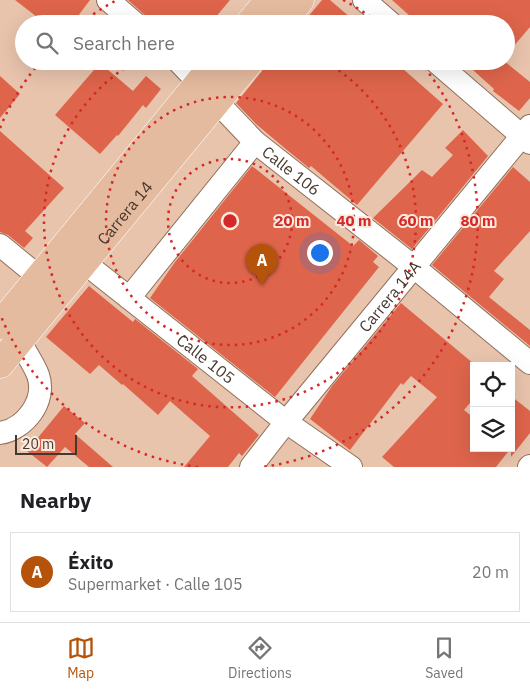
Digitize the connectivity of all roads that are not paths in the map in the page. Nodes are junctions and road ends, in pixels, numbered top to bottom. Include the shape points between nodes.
1 (108, 0) edge
2 (269, 0) edge
3 (300, 0) edge
4 (364, 0) edge
5 (126, 15) edge
6 (256, 15) edge
7 (288, 15) edge
8 (382, 15) edge
9 (187, 70) edge
10 (214, 70) edge
11 (238, 70) edge
12 (446, 70) edge
13 (208, 92) junction
14 (527, 135) edge
15 (255, 142) junction
16 (0, 245) edge
17 (74, 254) junction
18 (414, 267) junction
19 (39, 277) junction
20 (129, 298) junction
21 (10, 333) edge
22 (530, 363) edge
23 (0, 364) edge
24 (286, 422) junction
25 (0, 433) edge
26 (252, 467) edge
27 (351, 467) edge

1 - 5 street
2 - 6 main road
3 - 7 main road
4 - 8 street
9 - 13 street, Calle 106
10 - 13 main road, Carrera 14
11 - 13 main road, Carrera 14
12 - 14 street
13 - 15 street, Calle 106
13 - 17 main road, Carrera 14
14 - 18 street, Carrera 14A
15 - 18 street, Calle 106
15 - 20 street
16 - 19 street
17 - 19 main road, Carrera 14
17 - 20 street, Calle 105
17 - 21 main road, Carrera 14
18 - 22 street, Calle 106
18 - 24 street, Carrera 14A
19 - 21 main road, Carrera 14
20 - 24 street, Calle 105
21 - 23 main road, Carrera 14
21 - 25 street via 38,376 39,398 27,420
24 - 26 street, Carrera 14A
24 - 27 street, Calle 105

